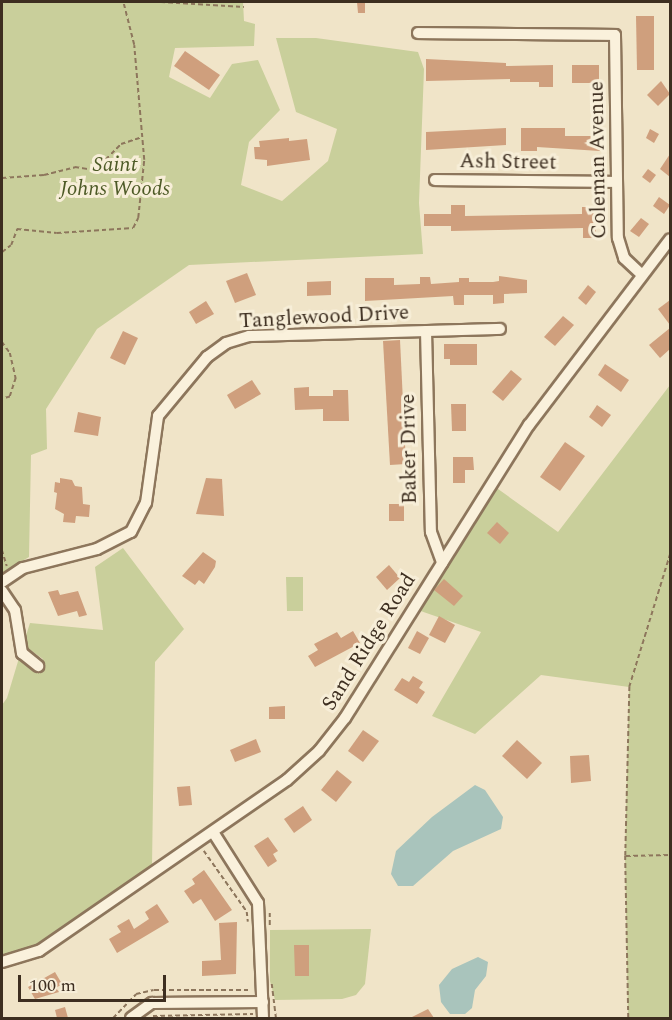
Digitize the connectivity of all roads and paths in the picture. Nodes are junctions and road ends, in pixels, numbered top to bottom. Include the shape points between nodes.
1 (123, 2) edge
2 (161, 2) edge
3 (244, 7) dead end
4 (418, 33) dead end
5 (142, 138) junction
6 (2, 178) edge
7 (435, 180) dead end
8 (617, 182) junction
9 (670, 238) edge
10 (2, 252) edge
11 (642, 275) junction
12 (500, 329) dead end
13 (426, 331) junction
14 (2, 342) edge
15 (2, 399) edge
16 (2, 550) edge
17 (670, 554) edge
18 (442, 563) junction
19 (6, 579) edge
20 (2, 591) edge
21 (38, 666) dead end
22 (213, 832) junction
23 (198, 843) junction
24 (670, 855) edge
25 (625, 856) junction
26 (248, 923) dead end
27 (2, 962) edge
28 (251, 990) dead end
29 (251, 1002) junction
30 (263, 1002) junction
31 (275, 1013) dead end
32 (252, 1014) junction
33 (263, 1016) edge
34 (131, 1018) edge
35 (147, 1018) edge
36 (252, 1018) edge
37 (628, 1018) edge

1 - 5 path via 134,45
2 - 3 path
4 - 8 street, Coleman Avenue via 615,35
5 - 6 path via 120,144 95,170 75,167 44,175
5 - 10 path via 141,196 133,228 57,233 17,229
7 - 8 street, Ash Street
8 - 11 street, Coleman Avenue via 620,250
9 - 11 street, Sand Ridge Road
11 - 18 street, Sand Ridge Road via 529,425
12 - 13 street, Tanglewood Drive
13 - 18 street, Baker Drive via 431,532
13 - 19 street, Tanglewood Drive via 249,336 226,343 207,357 158,416 146,503 131,532 104,547 38,563
14 - 15 path via 10,353 16,378 10,397
16 - 19 path
17 - 25 path via 629,687
18 - 22 street, Sand Ridge Road via 345,718 319,752 287,780
20 - 21 street via 15,610 22,653
22 - 23 street, Sand Ridge Road
22 - 30 street via 258,903
23 - 26 path via 247,912
23 - 27 street, Sand Ridge Road via 39,951
24 - 25 path
25 - 37 path
28 - 29 path
29 - 30 street
29 - 32 path
29 - 34 street via 152,1004
30 - 33 street
31 - 33 path
32 - 33 path
32 - 35 path
32 - 36 path

